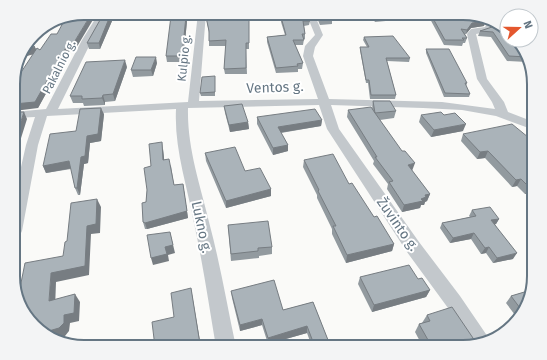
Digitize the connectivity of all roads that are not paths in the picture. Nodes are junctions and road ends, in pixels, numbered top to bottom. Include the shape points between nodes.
1 (99, 20) edge
2 (201, 20) edge
3 (313, 20) edge
4 (490, 26) edge
5 (325, 101) junction
6 (187, 106) junction
7 (46, 113) junction
8 (502, 113) junction
9 (20, 115) edge
10 (527, 123) edge
11 (20, 202) edge
12 (478, 338) edge
13 (225, 340) edge

1 - 7 street, Pakalnio g.
2 - 6 street, Kulpio g.
3 - 5 street, Žuvinto g. via 319,35 310,46 308,56
4 - 8 street via 489,29 474,31 471,34 482,79 498,102
5 - 6 street, Ventos g.
5 - 8 street, Ventos g. via 427,105
5 - 12 street, Žuvinto g. via 326,112 333,129
6 - 7 street, Ventos g.
6 - 13 street, Lukno g. via 181,121 183,143 202,223
7 - 9 street, Ventos g.
7 - 11 street, Pakalnio g. via 32,145
8 - 10 street, Ventos g.

